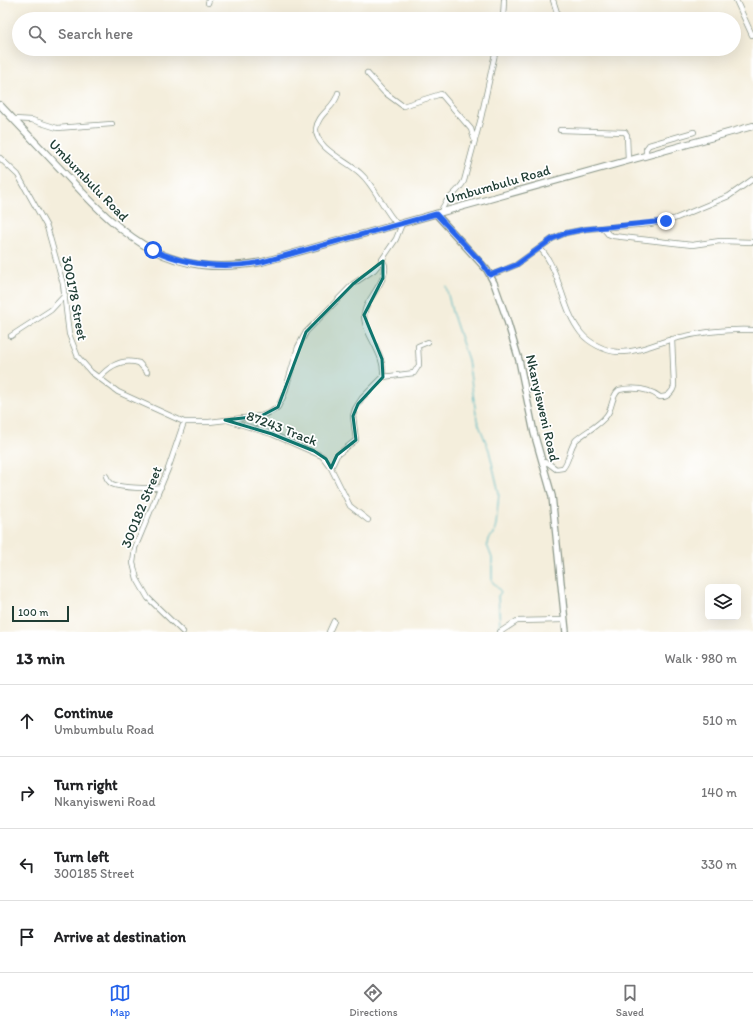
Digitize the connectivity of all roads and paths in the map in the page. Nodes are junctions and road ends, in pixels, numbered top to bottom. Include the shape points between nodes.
1 (504, 0) edge
2 (552, 0) edge
3 (736, 0) edge
4 (503, 12) edge
5 (556, 12) edge
6 (752, 36) dead end
7 (495, 56) edge
8 (367, 73) dead end
9 (338, 93) dead end
10 (0, 104) edge
11 (14, 119) junction
12 (112, 124) dead end
13 (753, 126) edge
14 (560, 130) dead end
15 (694, 132) dead end
16 (474, 141) junction
17 (646, 156) junction
18 (0, 158) edge
19 (628, 161) junction
20 (753, 179) edge
21 (438, 213) junction
22 (400, 225) junction
23 (603, 228) junction
24 (753, 242) edge
25 (540, 248) junction
26 (382, 260) junction
27 (490, 275) junction
28 (65, 294) junction
29 (753, 330) edge
30 (11, 336) dead end
31 (672, 339) junction
32 (428, 342) dead end
33 (147, 372) dead end
34 (383, 377) junction
35 (98, 378) junction
36 (225, 420) junction
37 (184, 422) junction
38 (543, 462) junction
39 (331, 468) junction
40 (106, 476) dead end
41 (161, 487) junction
42 (368, 520) dead end
43 (564, 620) junction
44 (334, 621) dead end
45 (183, 632) edge
46 (329, 632) edge
47 (500, 632) edge
48 (566, 632) edge

1 - 4 street
2 - 5 street
3 - 6 street
7 - 16 street via 482,118
8 - 16 street via 384,92 403,106 439,93 471,129
9 - 22 street via 334,103 319,119 316,131 318,139 323,147 361,173 388,214
10 - 11 main road, Umbumbulu Road
11 - 12 street via 32,120 57,128
11 - 22 main road, Umbumbulu Road via 116,226 140,244 177,259 219,266 252,264
13 - 17 main road, Umbumbulu Road
14 - 19 street via 625,132
15 - 17 street via 649,146 646,149
16 - 21 street via 462,185
17 - 19 main road, Umbumbulu Road
18 - 28 street, 300178 Street via 18,175 47,227
19 - 21 main road, Umbumbulu Road
20 - 23 street via 729,196 680,217 650,224
21 - 22 main road, Umbumbulu Road
21 - 27 street, Nkanyisweni Road
22 - 26 street via 396,238
23 - 24 street via 614,236 681,245
23 - 25 street via 566,233
25 - 27 street via 516,265
25 - 31 street via 549,259 562,297 578,329 597,345 609,351 629,352
26 - 34 street via 385,267 383,278 364,315 367,329 382,359
26 - 36 street via 374,270 353,284 306,332 298,347 278,407 261,416
27 - 38 street, Nkanyisweni Road via 513,337
28 - 30 street via 51,310
28 - 35 street, 300178 Street via 72,343 81,361
29 - 31 street via 711,332
31 - 38 street via 674,386 667,396 660,397 647,390 619,390 604,419 572,445 563,468 556,469
32 - 34 street via 418,346 419,365 414,373
33 - 35 street via 139,363 124,362 110,367
34 - 39 street via 358,404 353,416 356,440 338,455
35 - 37 street, 300178 Street via 127,396
36 - 37 street
36 - 39 street, 87243 Track via 272,434 314,451 326,459
37 - 41 street, 300182 Street
38 - 43 street, Nkanyisweni Road via 553,505
39 - 42 street, 87243 Track via 350,506
40 - 41 street via 117,485
41 - 45 street, 300182 Street via 135,548 133,563 137,579 148,598
43 - 47 street via 521,621
43 - 48 street, Nkanyisweni Road
44 - 46 street

